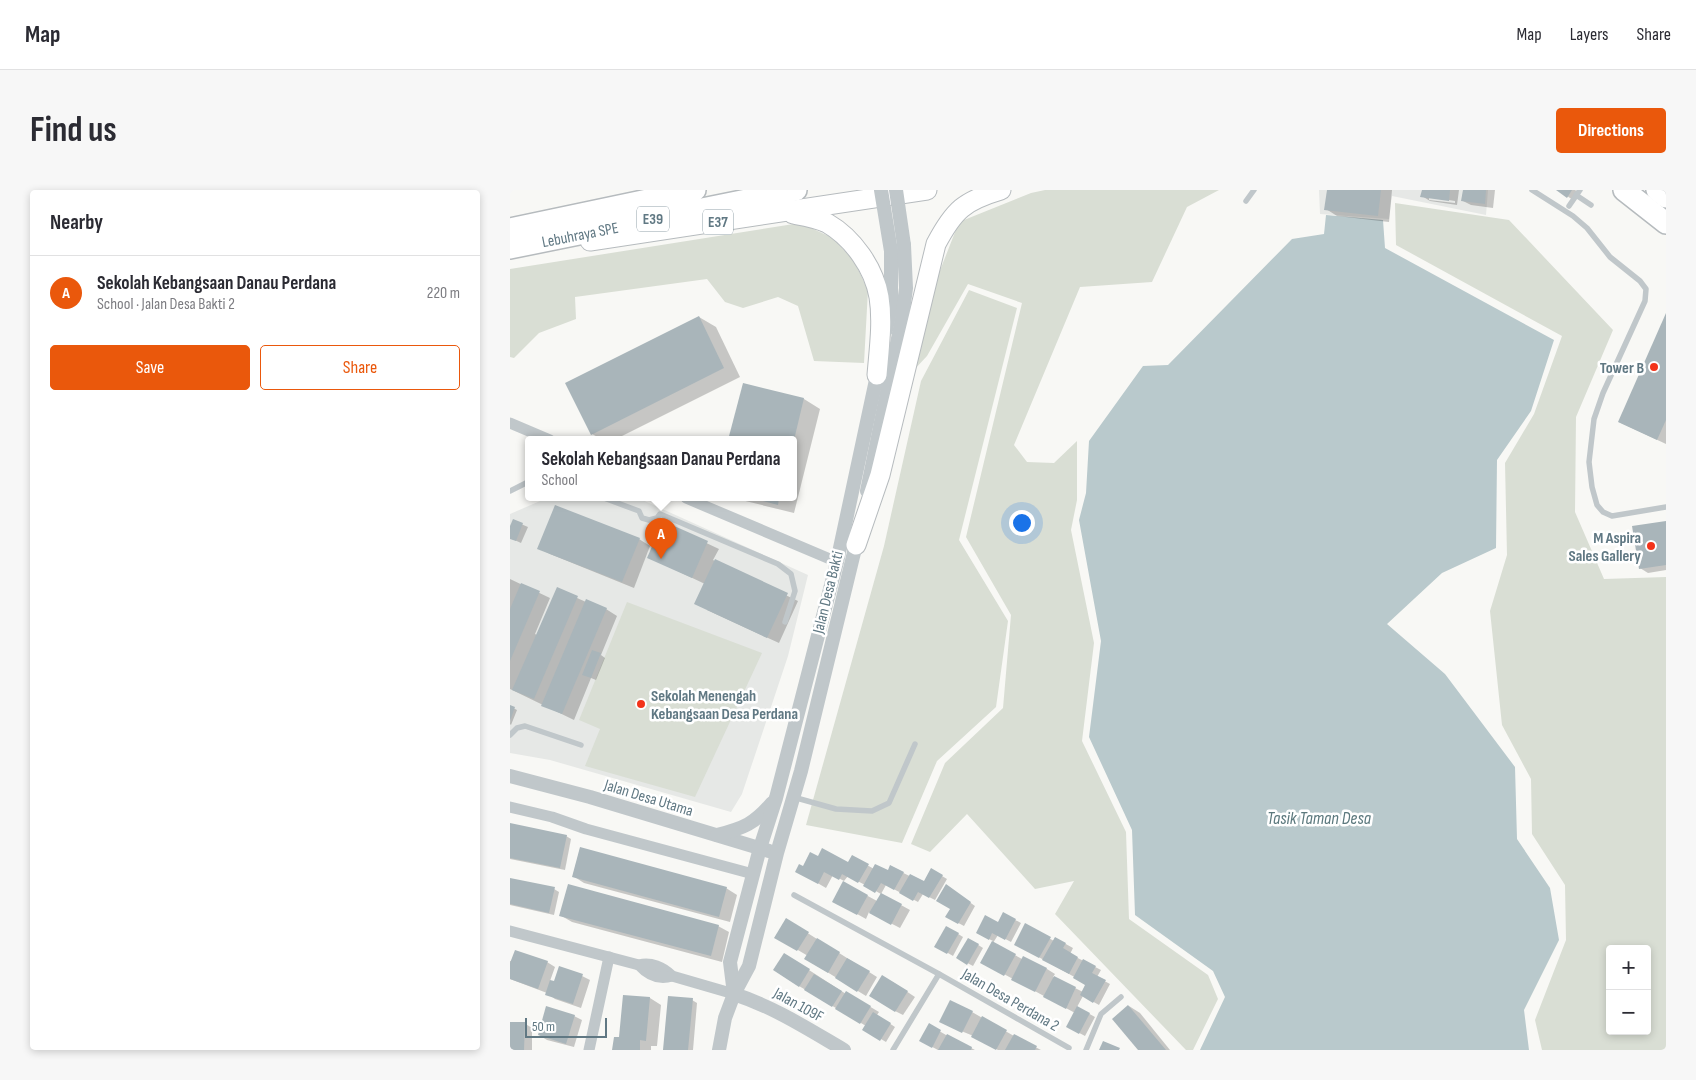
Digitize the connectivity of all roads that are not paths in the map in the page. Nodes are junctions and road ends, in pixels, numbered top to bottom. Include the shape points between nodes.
1 (670, 190) edge
2 (695, 190) edge
3 (796, 190) edge
4 (881, 190) edge
5 (896, 190) edge
6 (927, 190) edge
7 (1001, 190) edge
8 (1254, 190) edge
9 (1532, 190) edge
10 (1624, 190) edge
11 (1657, 190) edge
12 (1578, 193) edge
13 (1666, 198) edge
14 (1246, 201) dead end
15 (1591, 205) dead end
16 (1569, 206) dead end
17 (779, 213) junction
18 (510, 220) edge
19 (1666, 223) edge
20 (510, 229) edge
21 (510, 248) edge
22 (510, 254) edge
23 (877, 375) junction
24 (510, 423) edge
25 (541, 436) edge
26 (525, 484) edge
27 (510, 491) edge
28 (612, 501) edge
29 (693, 501) edge
30 (1666, 507) edge
31 (856, 545) junction
32 (837, 562) junction
33 (784, 622) dead end
34 (510, 735) edge
35 (915, 744) dead end
36 (581, 745) dead end
37 (510, 776) edge
38 (794, 797) junction
39 (776, 798) junction
40 (510, 807) edge
41 (717, 835) junction
42 (760, 848) junction
43 (777, 853) junction
44 (753, 874) junction
45 (794, 895) dead end
46 (510, 931) edge
47 (609, 957) junction
48 (939, 974) junction
49 (734, 994) junction
50 (1121, 997) dead end
51 (1069, 1048) dead end
52 (589, 1050) edge
53 (719, 1050) edge
54 (844, 1050) edge
55 (893, 1050) edge
56 (1086, 1050) edge

1 - 18 highway
2 - 20 highway, Lebuhraya SPE / E39
3 - 21 highway, Lebuhraya SPE / E39
4 - 23 street, Jalan Desa Bakti, bridge via 891,252 891,306
5 - 31 street, Jalan Desa Bakti, bridge via 906,288
6 - 17 highway, E37
7 - 31 highway via 973,200 956,212 936,244 880,475
8 - 14 lane
9 - 30 lane via 1587,228 1610,258 1646,289 1645,301 1594,419 1589,462 1597,505 1603,512 1612,516
10 - 19 highway
11 - 13 highway
12 - 15 lane
12 - 16 lane
17 - 22 highway, E37
17 - 23 highway via 825,222 860,253 875,282 879,298 881,319
23 - 32 street, Jalan Desa Bakti
24 - 25 street
26 - 27 lane
28 - 33 lane via 639,511 642,518 649,520 658,518 660,514 778,564 791,574 795,591
29 - 32 street
31 - 38 street, Jalan Desa Bakti
32 - 39 street, Jalan Desa Bakti
34 - 36 lane via 524,726
35 - 38 lane via 889,803 872,811 836,809
37 - 41 street, Jalan Desa Utama
38 - 43 street, Jalan Desa Bakti
39 - 41 street via 760,818 742,828
39 - 42 street, Jalan Desa Bakti
40 - 44 street
41 - 42 street, Jalan Desa Utama
42 - 43 street, Jalan Desa Utama
42 - 44 street, Jalan Desa Bakti
43 - 49 street, Jalan Desa Bakti via 749,966
44 - 49 street, Jalan Desa Bakti via 730,962
45 - 48 lane, Jalan Desa Perdana 2
46 - 47 street
47 - 49 street via 638,965 647,963 666,970 672,976
47 - 52 street
48 - 51 lane, Jalan Desa Perdana 2
48 - 55 lane
49 - 53 street, Jalan Desa Bakti
49 - 54 street, Jalan 109F via 789,1018
50 - 56 lane via 1101,1014

